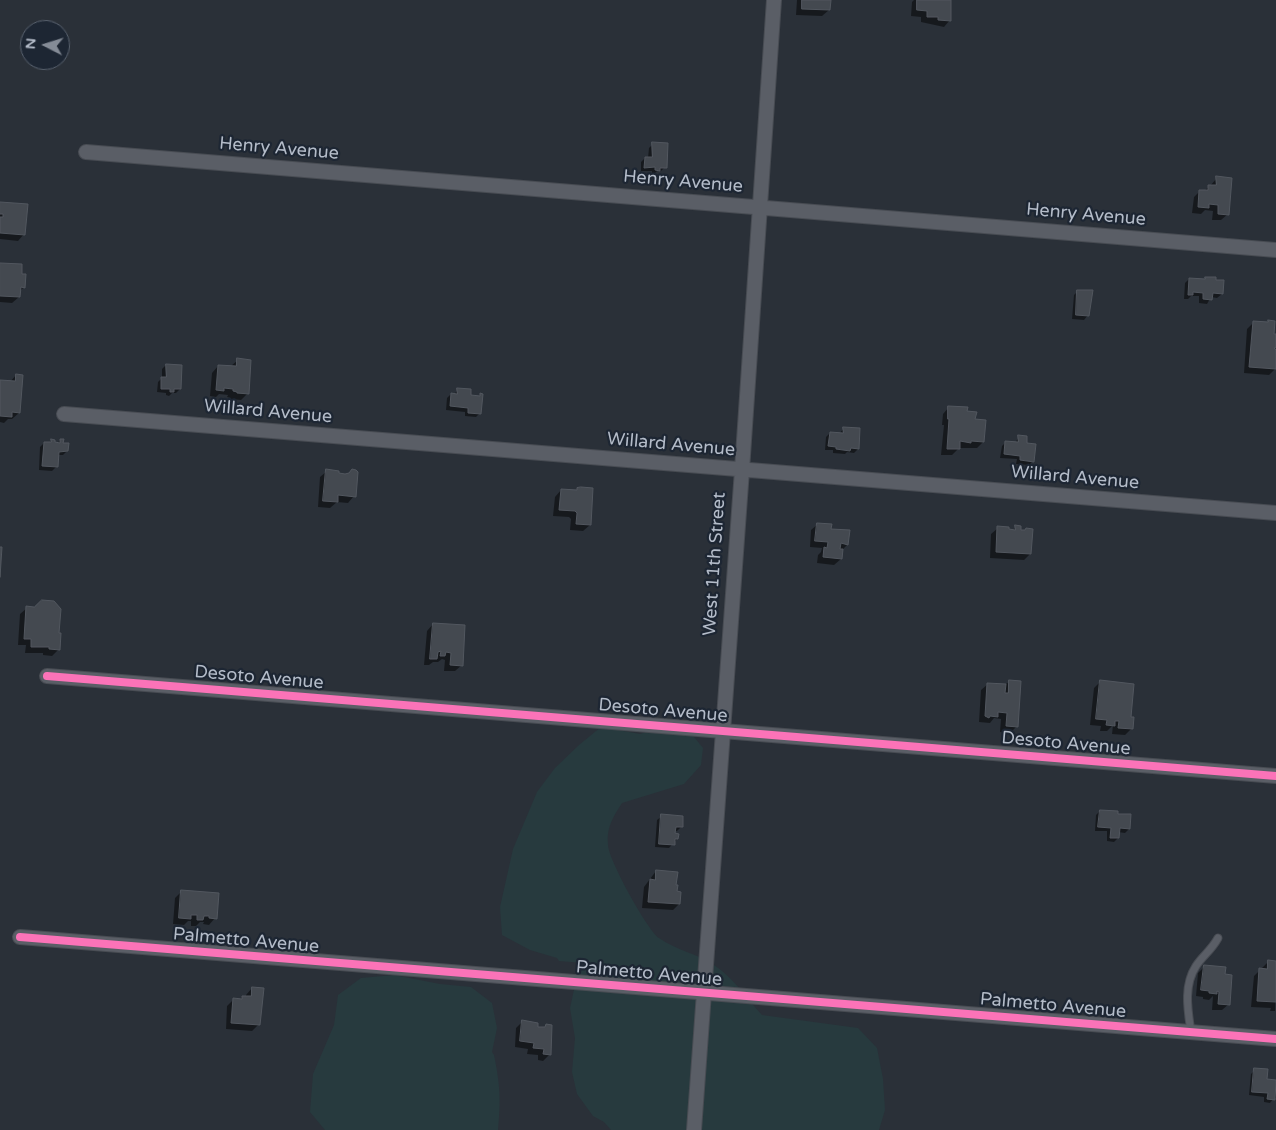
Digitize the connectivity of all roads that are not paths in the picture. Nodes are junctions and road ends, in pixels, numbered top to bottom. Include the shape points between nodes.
1 (774, 0) edge
2 (86, 152) dead end
3 (760, 207) junction
4 (1276, 250) edge
5 (64, 414) dead end
6 (742, 470) junction
7 (1276, 513) edge
8 (47, 676) dead end
9 (722, 731) junction
10 (1276, 776) edge
11 (20, 937) dead end
12 (1218, 938) dead end
13 (703, 994) junction
14 (1191, 1032) junction
15 (1276, 1039) edge
16 (694, 1130) edge

1 - 3 street, West 11th Street
2 - 3 street, Henry Avenue
3 - 4 street, Henry Avenue
3 - 6 street, West 11th Street
5 - 6 street, Willard Avenue
6 - 7 street, Willard Avenue
6 - 9 street, West 11th Street
8 - 9 street, Desoto Avenue
9 - 10 street, Desoto Avenue
9 - 13 street, West 11th Street
11 - 13 street, Palmetto Avenue
12 - 14 lane via 1212,950 1195,966 1190,979 1187,998
13 - 14 street, Palmetto Avenue
13 - 16 street, West 11th Street
14 - 15 street, Palmetto Avenue

